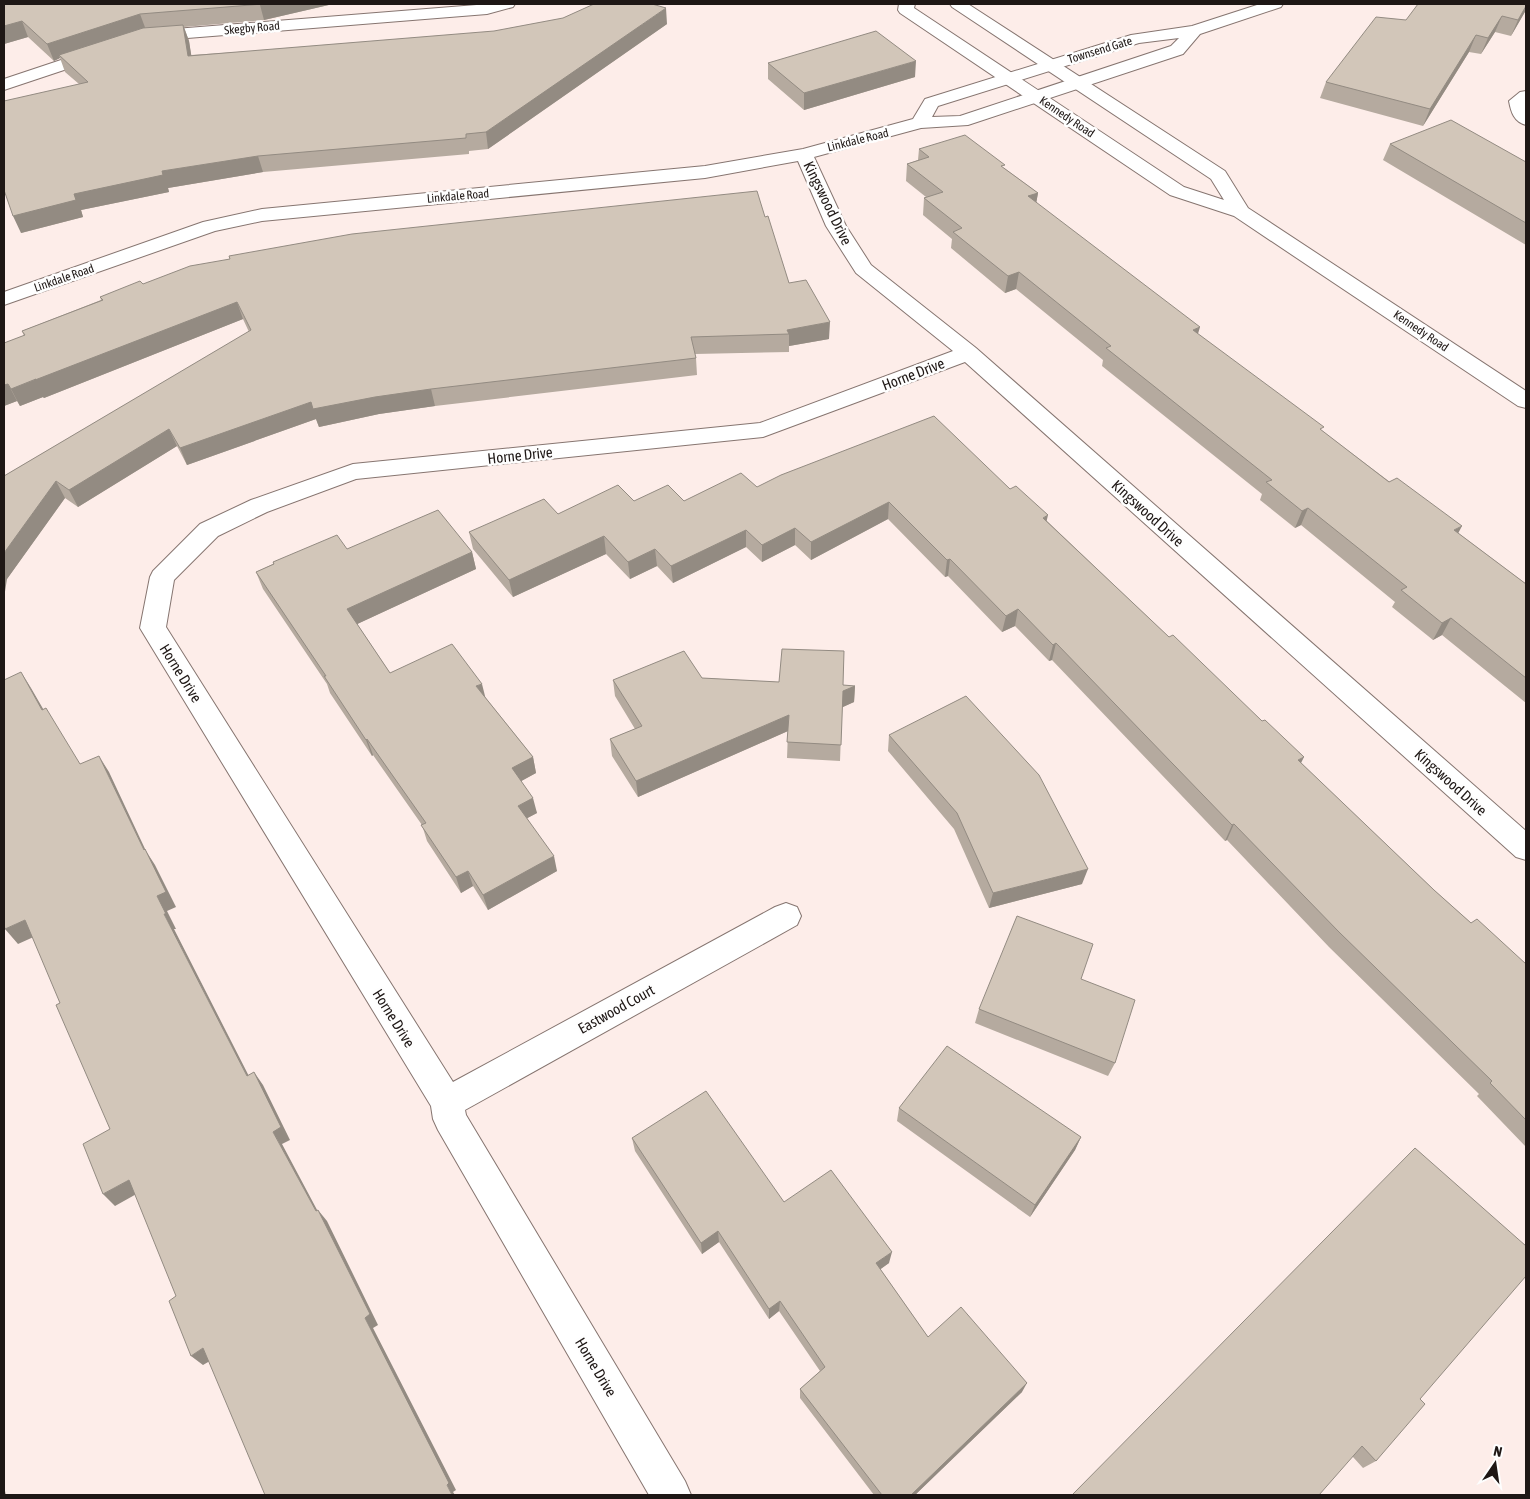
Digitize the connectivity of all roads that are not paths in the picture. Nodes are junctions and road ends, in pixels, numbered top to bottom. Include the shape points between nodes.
1 (507, 4) edge
2 (907, 4) edge
3 (958, 4) edge
4 (1275, 4) edge
5 (1194, 31) junction
6 (137, 40) edge
7 (110, 48) edge
8 (1050, 65) junction
9 (1008, 78) junction
10 (1078, 83) junction
11 (4, 85) edge
12 (1526, 96) edge
13 (1036, 97) junction
14 (1526, 120) edge
15 (920, 123) junction
16 (804, 154) junction
17 (1242, 212) junction
18 (4, 299) edge
19 (968, 353) junction
20 (1526, 401) edge
21 (1526, 848) edge
22 (786, 916) dead end
23 (447, 1102) junction
24 (672, 1495) edge

1 - 6 street, Skegby Road via 488,9
2 - 9 street, Kennedy Road via 906,10
3 - 8 street, Kennedy Road
4 - 5 street, Townsend Gate
5 - 8 street, Townsend Gate via 1137,38
5 - 10 street, Townsend Gate via 1177,50
7 - 11 street
8 - 9 street, Townsend Gate
8 - 10 street, Kennedy Road
9 - 13 street, Kennedy Road
9 - 15 street via 931,103
10 - 13 street, Townsend Gate
10 - 17 street, Kennedy Road via 1218,175
12 - 14 street via 1518,102 1520,113
13 - 15 street, Linkdale Road via 962,120
13 - 17 street, Kennedy Road via 1177,191
15 - 16 street, Linkdale Road
16 - 18 street, Linkdale Road via 705,172 262,215 210,226
16 - 19 street, Kingswood Drive via 836,226 863,269
17 - 20 street, Kennedy Road
19 - 21 street, Kingswood Drive
19 - 23 street, Horne Drive via 763,430 352,472 259,506 209,530 162,576 152,628
22 - 23 street, Eastwood Court
23 - 24 street, Horne Drive via 450,1119

